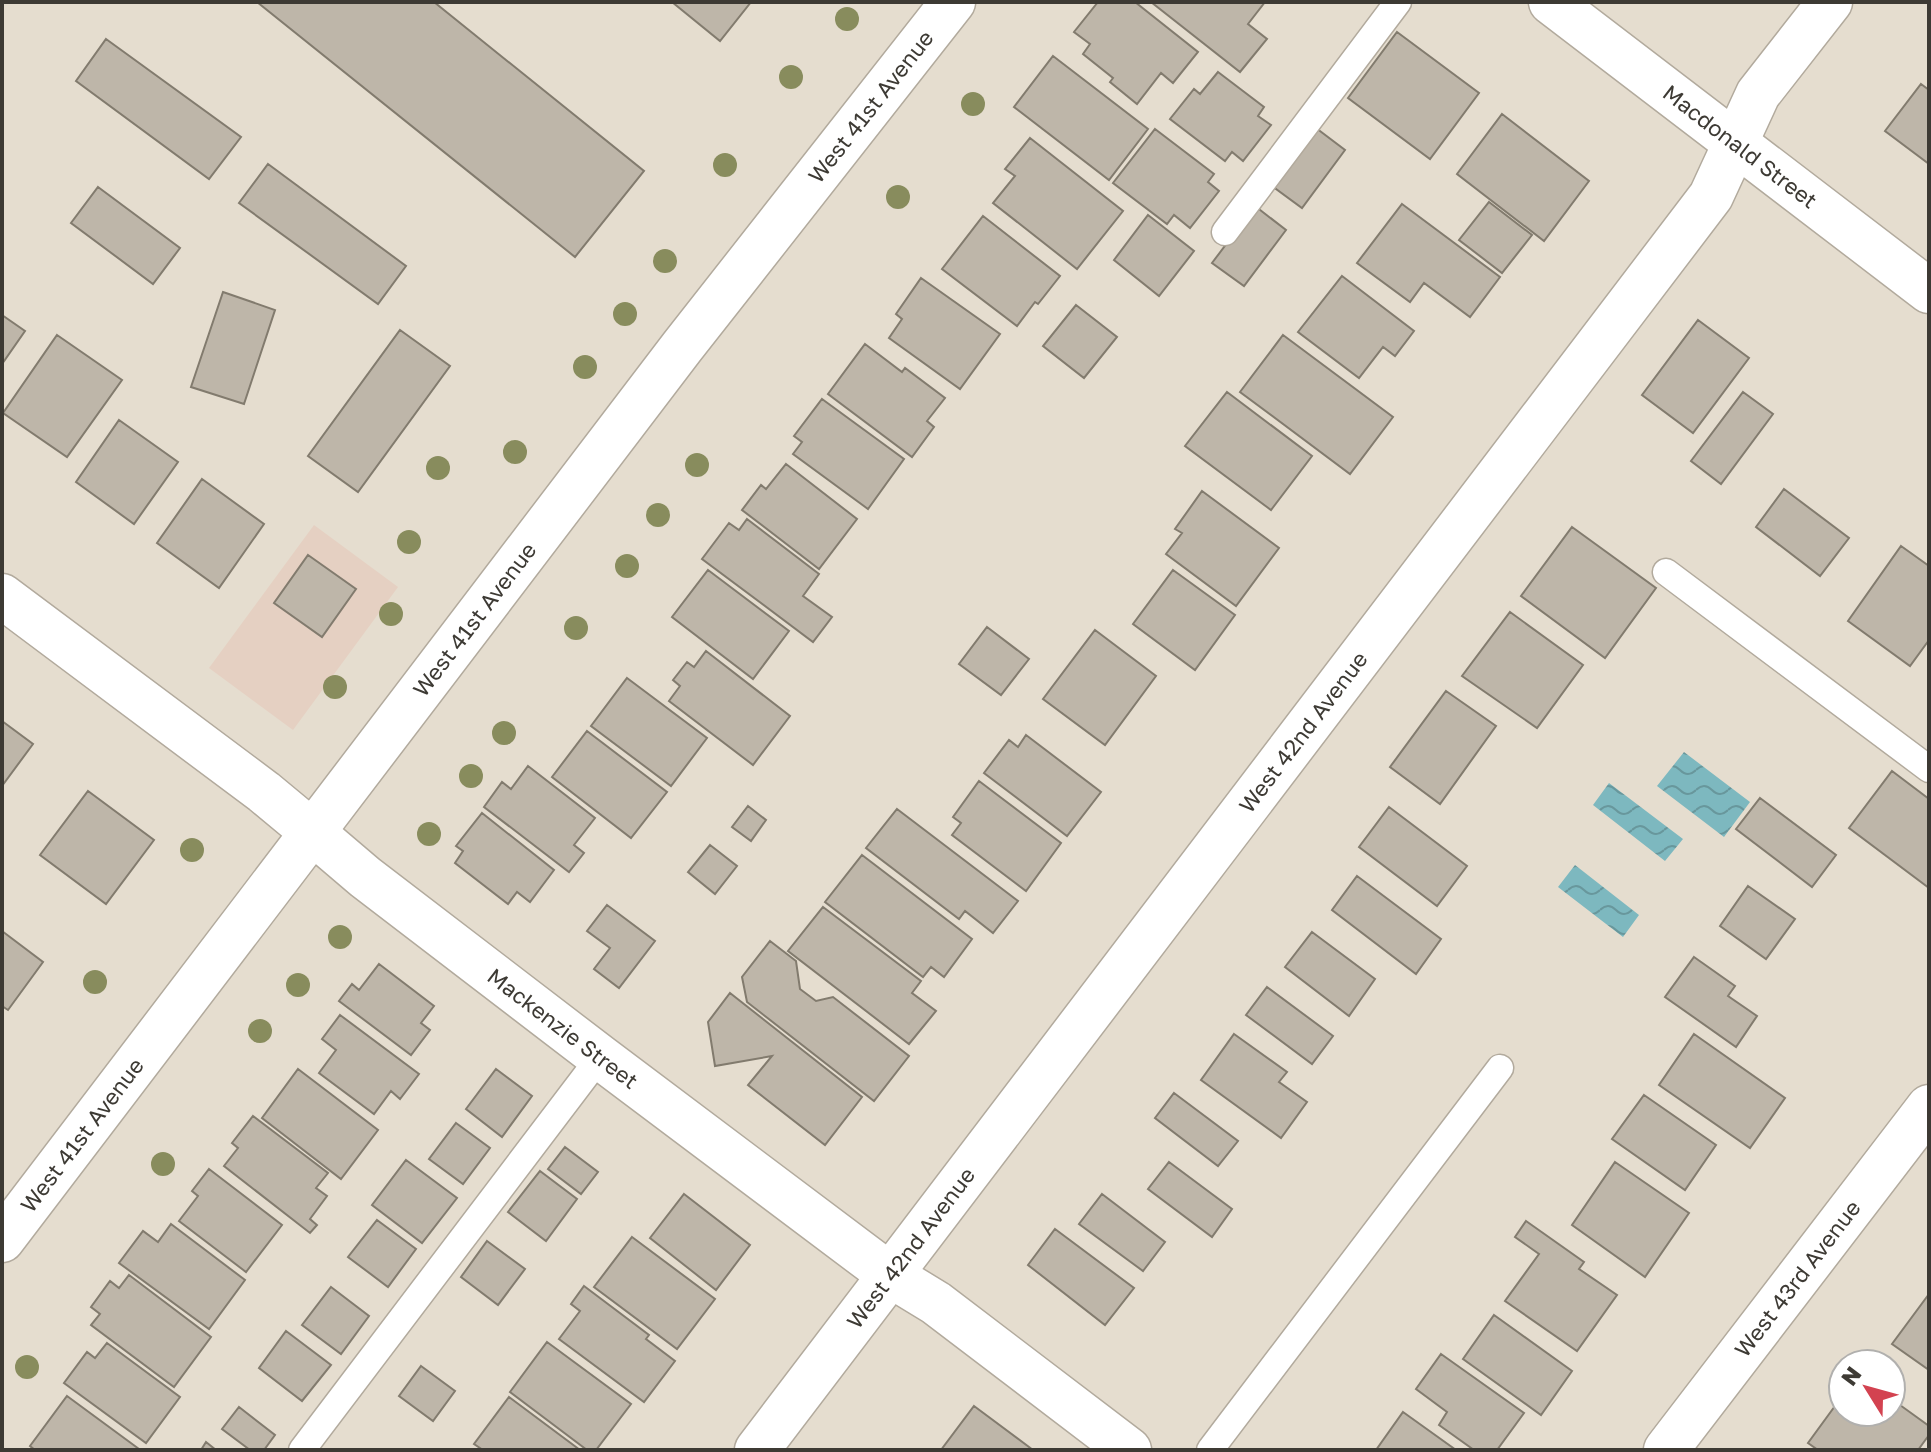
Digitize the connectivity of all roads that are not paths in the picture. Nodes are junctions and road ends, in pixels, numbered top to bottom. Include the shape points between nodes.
1 (953, 2) edge
2 (1398, 2) edge
3 (1551, 2) edge
4 (1830, 2) edge
5 (1734, 144) junction
6 (1225, 232) dead end
7 (1929, 291) edge
8 (1666, 572) dead end
9 (2, 596) edge
10 (1929, 769) edge
11 (311, 831) junction
12 (600, 1057) junction
13 (1500, 1068) dead end
14 (1929, 1107) edge
15 (2, 1240) edge
16 (890, 1275) junction
17 (302, 1450) edge
18 (757, 1450) edge
19 (1129, 1450) edge
20 (1210, 1450) edge
21 (1666, 1450) edge

1 - 11 street, West 41st Avenue
2 - 6 lane
3 - 5 street, Macdonald Street
4 - 5 street, West 42nd Avenue via 1758,94
5 - 7 street, Macdonald Street
5 - 16 street, West 42nd Avenue via 1711,196
8 - 10 lane
9 - 11 street, Mackenzie Street
11 - 12 street, Mackenzie Street
11 - 15 street, West 41st Avenue
12 - 16 street, Mackenzie Street
12 - 17 lane
13 - 20 lane
14 - 21 street, West 43rd Avenue
16 - 18 street, West 42nd Avenue
16 - 19 street, Mackenzie Street via 936,1303

